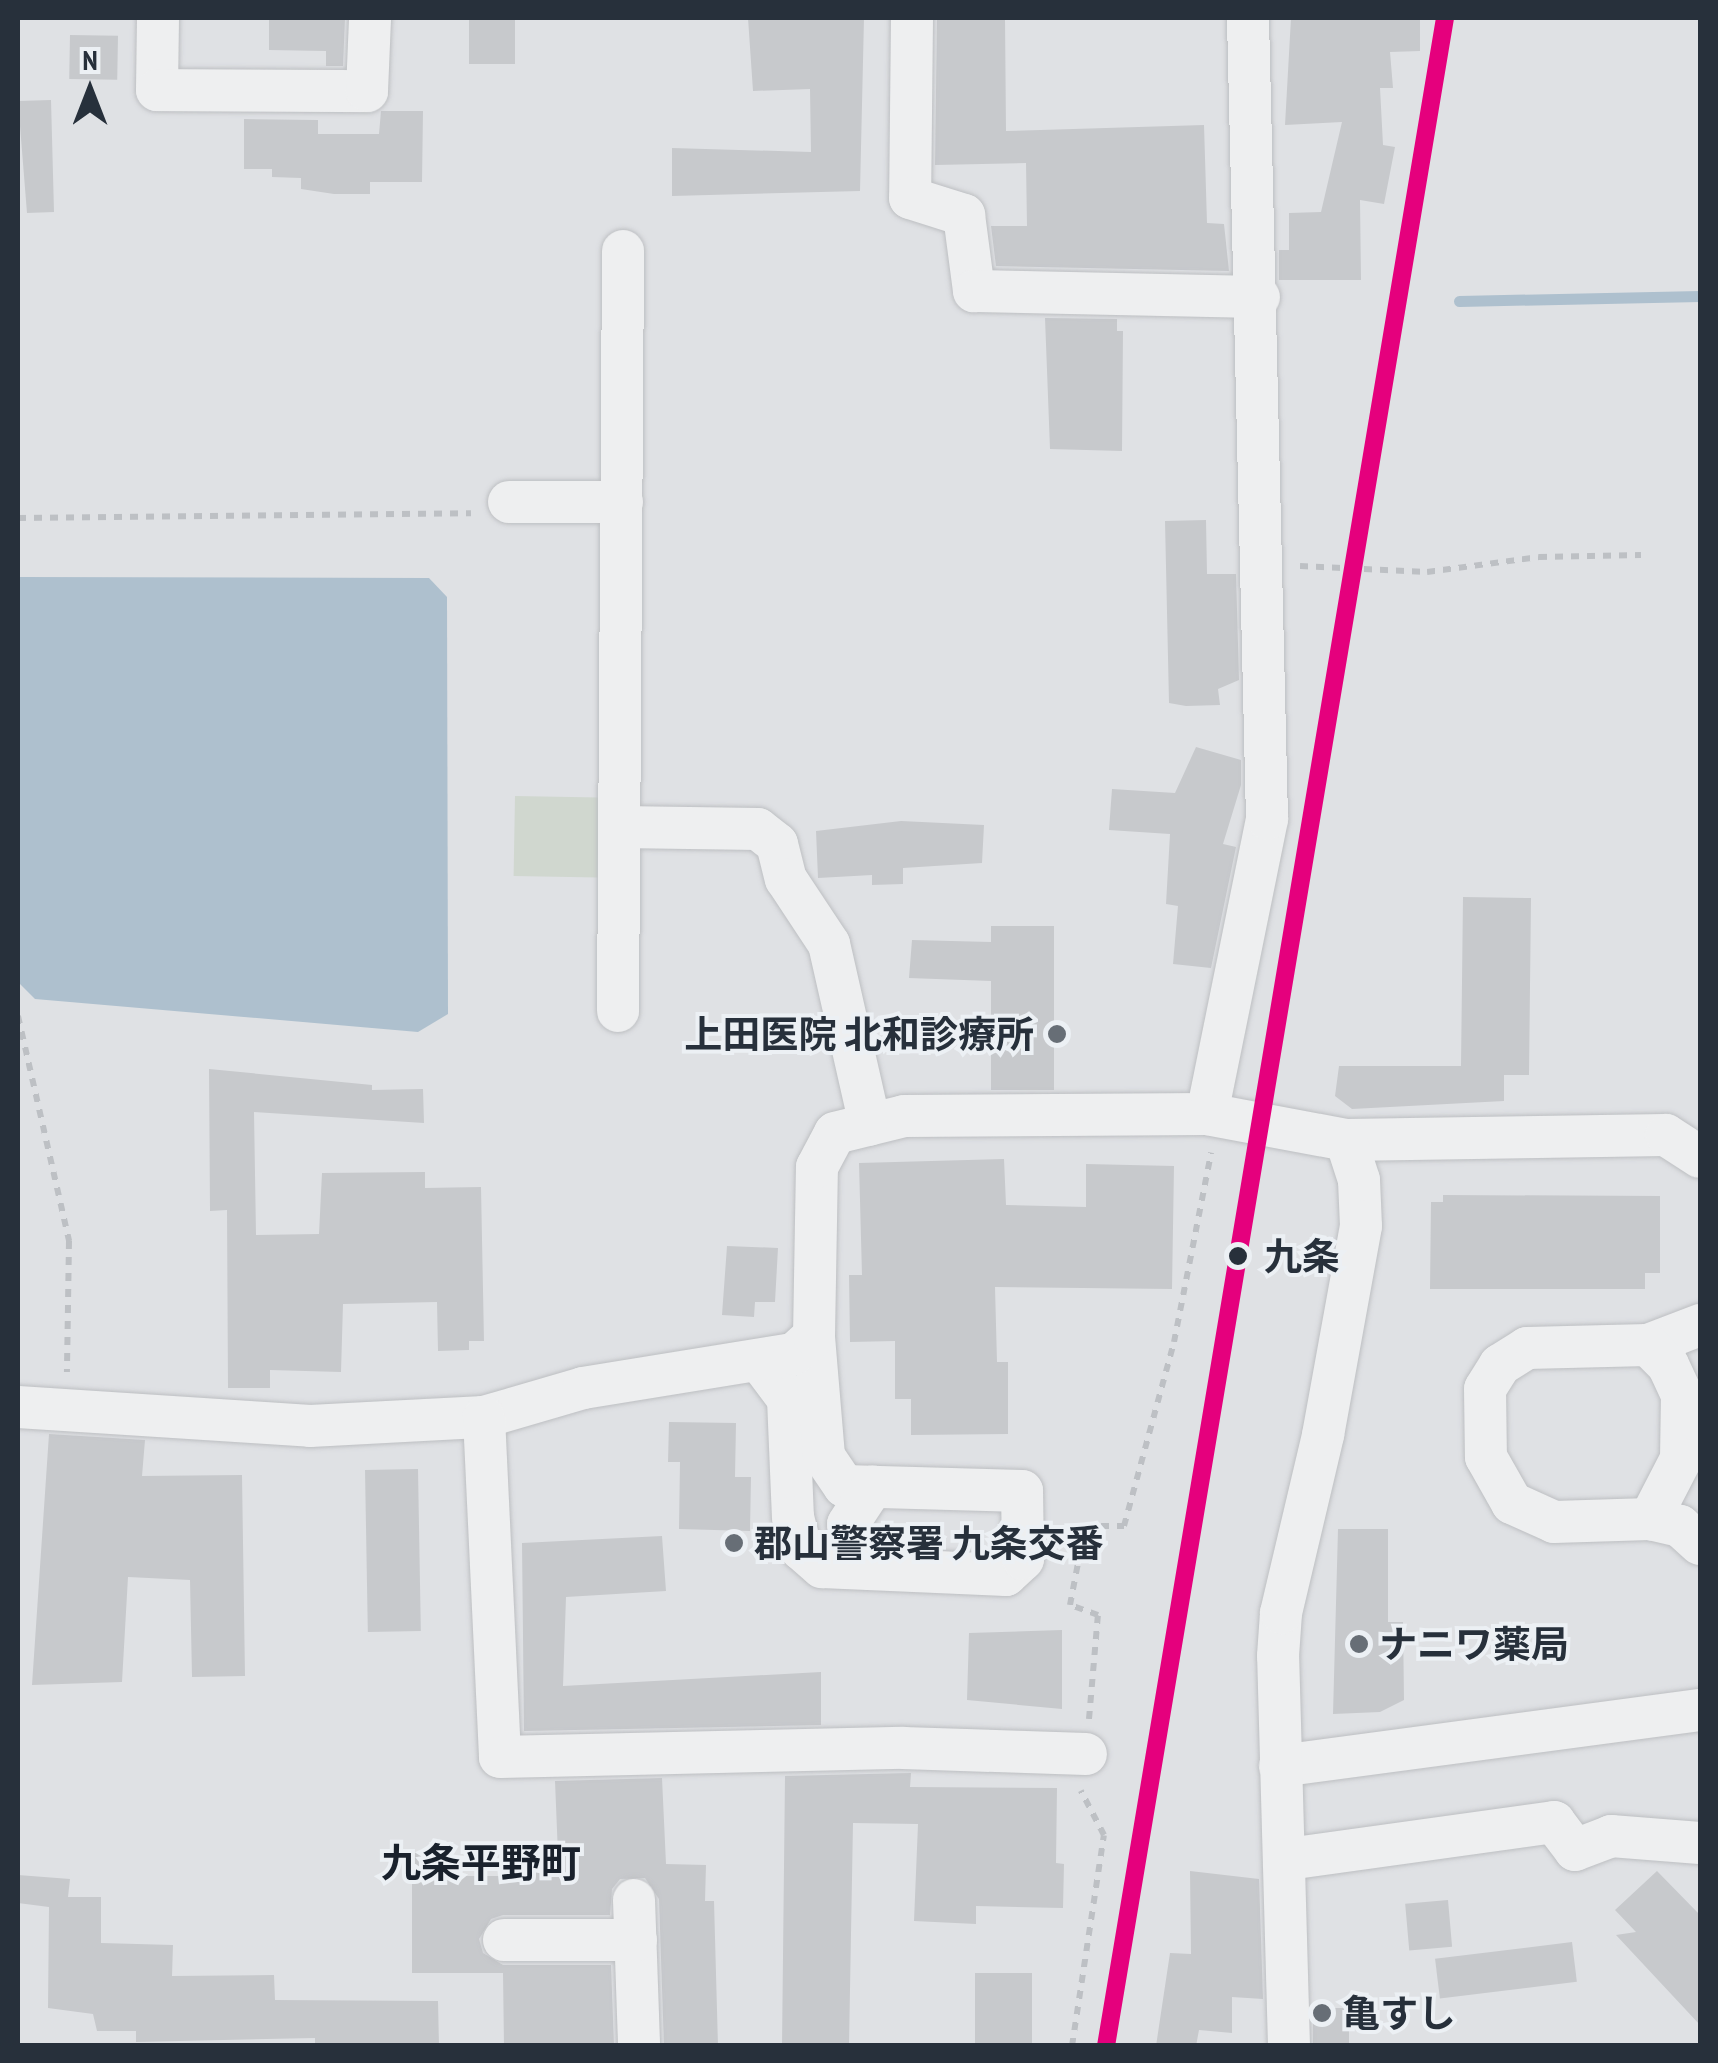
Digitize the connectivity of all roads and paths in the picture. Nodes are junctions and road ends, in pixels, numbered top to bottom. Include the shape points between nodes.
1 (158, 18) edge
2 (370, 18) edge
3 (912, 18) edge
4 (1248, 18) edge
5 (624, 251) dead end
6 (1258, 297) junction
7 (509, 502) joint
8 (622, 502) junction
9 (18, 518) edge
10 (1641, 555) dead end
11 (1264, 566) junction
12 (620, 827) junction
13 (618, 1011) dead end
14 (18, 1016) edge
15 (1208, 1114) junction
16 (870, 1124) junction
17 (1346, 1140) junction
18 (1698, 1149) edge
19 (814, 1336) junction
20 (1678, 1342) edge
21 (762, 1363) junction
22 (18, 1408) edge
23 (65, 1408) junction
24 (484, 1417) junction
25 (873, 1486) junction
26 (1700, 1493) edge
27 (1650, 1519) junction
28 (1700, 1544) edge
29 (870, 1569) junction
30 (1700, 1710) edge
31 (1086, 1754) junction
32 (1280, 1766) junction
33 (1700, 1842) edge
34 (1288, 1859) junction
35 (504, 1940) dead end
36 (638, 2046) edge
37 (1072, 2046) edge
38 (1289, 2046) edge

1 - 2 street via 158,90 367,91
3 - 6 street via 910,198 964,215 974,291
4 - 6 street
5 - 8 street
6 - 11 street
7 - 8 street
7 - 9 path via 434,516
8 - 12 street
10 - 11 path via 1540,556 1427,572
11 - 15 street via 1268,820
12 - 13 street
12 - 16 street via 758,829 777,844 786,879 830,944
14 - 23 path via 69,1241 73,1292
15 - 16 street via 904,1116
15 - 17 street
15 - 31 path via 1212,1162 1174,1342 1124,1526 1084,1526 1070,1605 1098,1615
16 - 19 street via 835,1132 817,1167
17 - 18 street via 1666,1134
17 - 32 street via 1359,1180 1361,1226 1323,1435 1281,1613
19 - 21 street via 794,1354
19 - 25 street via 824,1456 844,1486
20 - 27 street via 1668,1365 1682,1395 1681,1459
20 - 27 street via 1527,1348 1500,1365 1485,1389 1486,1457 1512,1502 1554,1522
21 - 24 street via 583,1388
21 - 29 street via 788,1399 793,1516 801,1548 822,1567
22 - 23 street
23 - 24 street via 310,1426
24 - 31 street via 500,1757 903,1748
25 - 29 street via 848,1524 852,1545
25 - 29 street via 1022,1491 1027,1511 1024,1559 1006,1575
26 - 27 street
27 - 28 street via 1680,1526
30 - 32 street
31 - 37 path via 1080,1796 1104,1835
32 - 34 street via 1279,1834
33 - 34 street via 1611,1836 1575,1850 1554,1822
34 - 38 street
35 - 36 street via 635,1920

